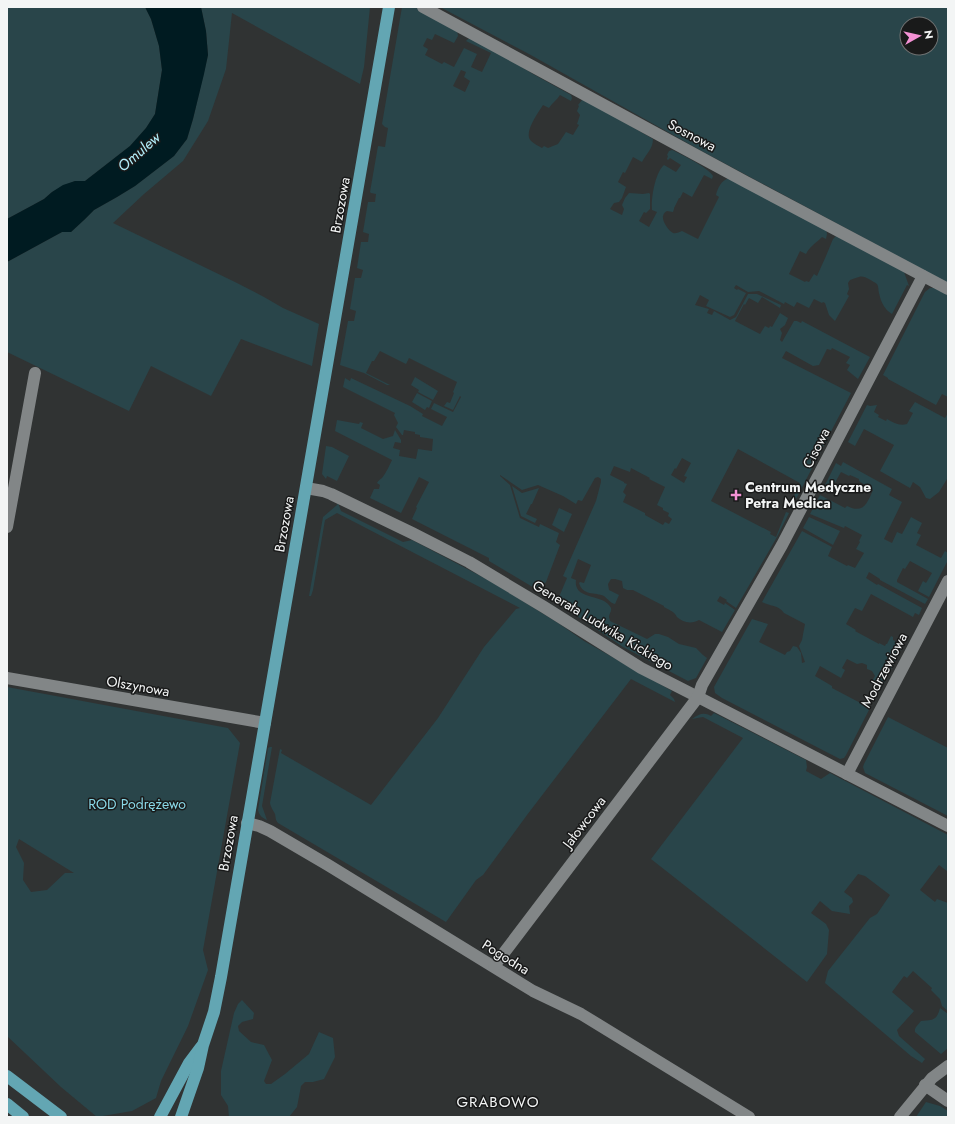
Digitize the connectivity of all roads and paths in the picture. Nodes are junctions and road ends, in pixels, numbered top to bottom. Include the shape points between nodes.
1 (389, 7) edge
2 (423, 7) edge
3 (923, 276) junction
4 (948, 289) edge
5 (35, 373) dead end
6 (306, 488) junction
7 (7, 527) edge
8 (948, 581) edge
9 (7, 678) edge
10 (698, 697) junction
11 (265, 723) junction
12 (847, 774) junction
13 (247, 823) junction
14 (948, 826) edge
15 (494, 966) junction
16 (203, 1045) junction
17 (948, 1066) edge
18 (7, 1076) edge
19 (925, 1085) junction
20 (948, 1101) edge
21 (7, 1104) edge
22 (23, 1117) edge
23 (61, 1117) edge
24 (160, 1117) edge
25 (181, 1117) edge
26 (749, 1117) edge
27 (900, 1117) edge

1 - 6 main road, Brzozowa
2 - 3 street, Sosnowa
3 - 4 street, Sosnowa
3 - 10 street, Cisowa via 785,539 702,685
5 - 7 street
6 - 10 street, Generała Ludwika Kickiego via 331,494 457,556 641,668
6 - 11 main road, Brzozowa
8 - 12 street, Modrzewiowa
9 - 11 street, Olszynowa
10 - 12 street, Generała Ludwika Kickiego
10 - 15 street, Jałowcowa
11 - 13 main road, Brzozowa
12 - 14 street, Generała Ludwika Kickiego
13 - 15 street, Pogodna via 270,830
13 - 16 main road, Brzozowa via 221,977 214,1012
15 - 26 street, Pogodna via 533,991 581,1014
16 - 24 main road, Brzozowa via 189,1063
16 - 25 main road, Brzozowa
17 - 19 street
18 - 23 main road
19 - 20 street
19 - 27 street
21 - 22 main road

